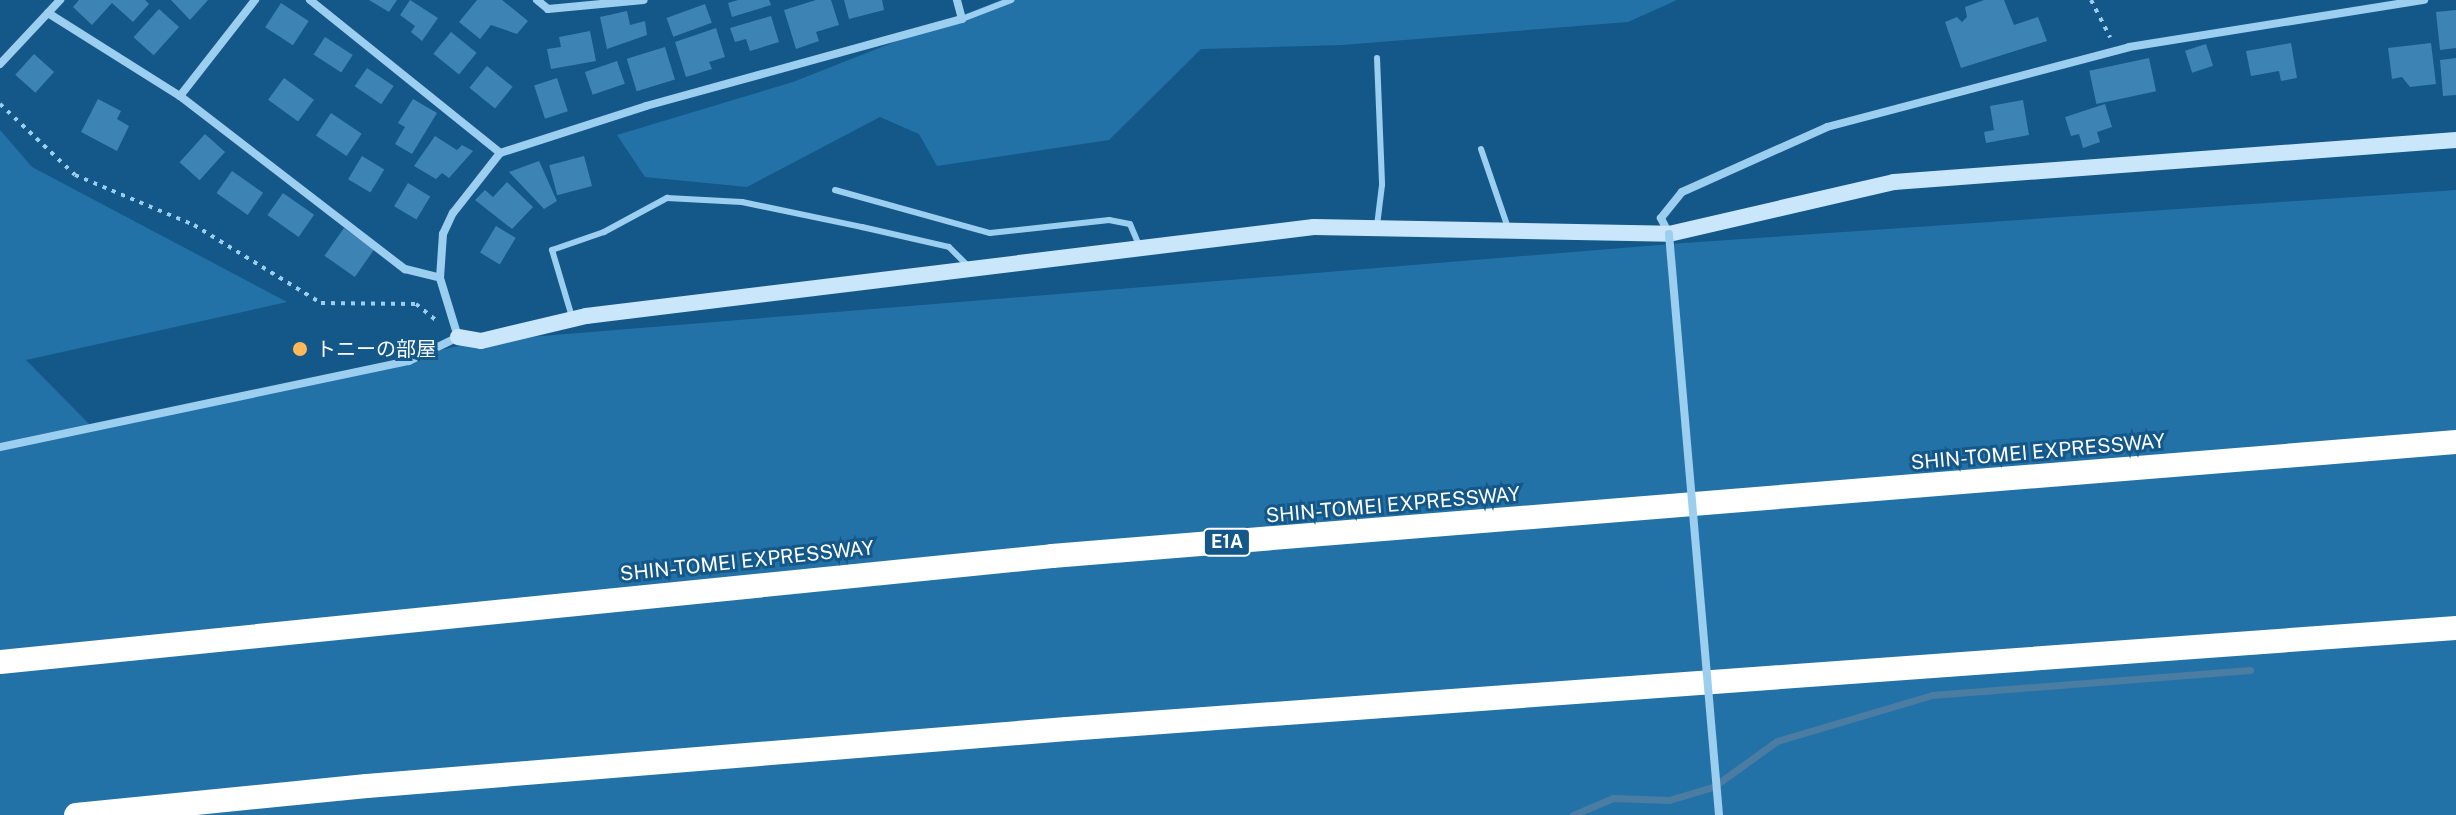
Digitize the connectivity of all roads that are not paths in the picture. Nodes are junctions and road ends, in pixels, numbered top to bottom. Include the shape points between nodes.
1 (60, 0) edge
2 (255, 0) edge
3 (310, 0) edge
4 (537, 0) edge
5 (644, 0) edge
6 (957, 0) edge
7 (1011, 0) edge
8 (2424, 0) edge
9 (48, 13) junction
10 (962, 19) junction
11 (1377, 58) dead end
12 (0, 64) edge
13 (180, 96) junction
14 (2456, 140) edge
15 (1481, 149) dead end
16 (500, 153) junction
17 (835, 190) dead end
18 (1377, 229) junction
19 (1508, 231) junction
20 (1669, 234) junction
21 (1141, 249) junction
22 (971, 269) junction
23 (440, 278) junction
24 (573, 320) junction
25 (458, 337) junction
26 (2456, 442) edge
27 (0, 447) edge
28 (2456, 628) edge
29 (0, 662) edge
30 (76, 815) edge
31 (1719, 815) edge

1 - 9 street
2 - 13 street
3 - 16 street
4 - 5 street via 548,9
6 - 10 street
7 - 10 lane
8 - 20 street via 2117,50 1827,127 1682,192 1661,218
9 - 12 street
9 - 13 street
10 - 16 street via 646,106
11 - 18 lane via 1382,185
13 - 23 street via 405,269
14 - 20 street via 1894,182
15 - 19 lane
16 - 23 street via 453,213 443,234
17 - 21 lane via 990,233 1130,224
18 - 19 street
18 - 21 street via 1314,227
19 - 20 street
20 - 31 street, bridge
21 - 22 street
22 - 24 street
22 - 24 lane via 949,247 742,202 667,198 604,232 552,250
23 - 25 street
24 - 25 street via 481,341
25 - 27 street via 409,361
26 - 29 highway, SHIN-TOMEI EXPRESSWAY / E1A via 1036,557
28 - 30 highway via 1067,729

